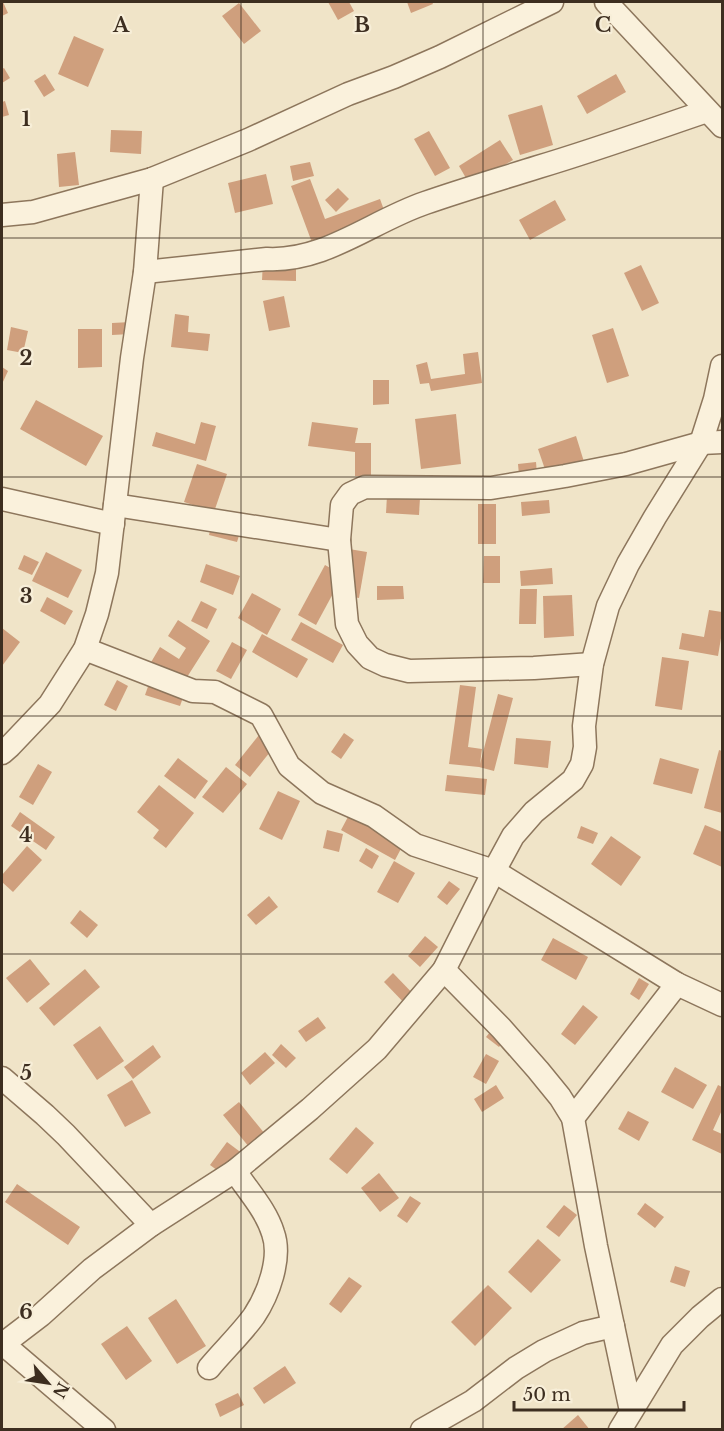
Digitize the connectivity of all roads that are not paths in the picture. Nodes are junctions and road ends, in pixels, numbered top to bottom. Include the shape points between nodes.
1 (552, 2) edge
2 (606, 2) edge
3 (715, 118) edge
4 (152, 179) junction
5 (2, 215) edge
6 (145, 272) junction
7 (723, 366) edge
8 (712, 443) edge
9 (2, 499) edge
10 (114, 514) junction
11 (339, 540) junction
12 (85, 649) junction
13 (592, 664) junction
14 (2, 753) edge
15 (494, 871) junction
16 (444, 970) junction
17 (677, 984) junction
18 (723, 1005) edge
19 (2, 1078) edge
20 (573, 1118) junction
21 (235, 1171) junction
22 (151, 1226) junction
23 (723, 1299) edge
24 (613, 1326) junction
25 (2, 1344) edge
26 (209, 1368) dead end
27 (626, 1420) edge
28 (104, 1430) edge
29 (422, 1430) edge

1 - 4 street via 441,57
2 - 3 street
3 - 6 street via 422,204 314,253 281,260
4 - 5 street via 33,212
4 - 6 street
6 - 10 street
7 - 8 street via 715,399
8 - 11 street via 626,464 491,488 365,487 350,494 342,505
8 - 13 street via 655,517 628,564 608,606
9 - 10 street
10 - 11 street via 238,523
10 - 12 street via 107,573
11 - 13 street via 347,624 370,658 410,671
12 - 14 street via 50,704
12 - 15 street via 193,691 215,692 261,715 289,766 322,793 374,816 415,845
13 - 15 street via 582,764 573,780 534,812 513,836
15 - 16 street
15 - 17 street
16 - 20 street via 516,1044
16 - 21 street via 377,1049
17 - 18 street
17 - 20 street
19 - 22 street via 66,1135
20 - 24 street
21 - 22 street
21 - 26 street via 267,1219 276,1256 270,1283 254,1315
22 - 25 street
23 - 27 street via 672,1345
24 - 27 street
24 - 29 street via 582,1333 544,1352 473,1401
25 - 28 street

